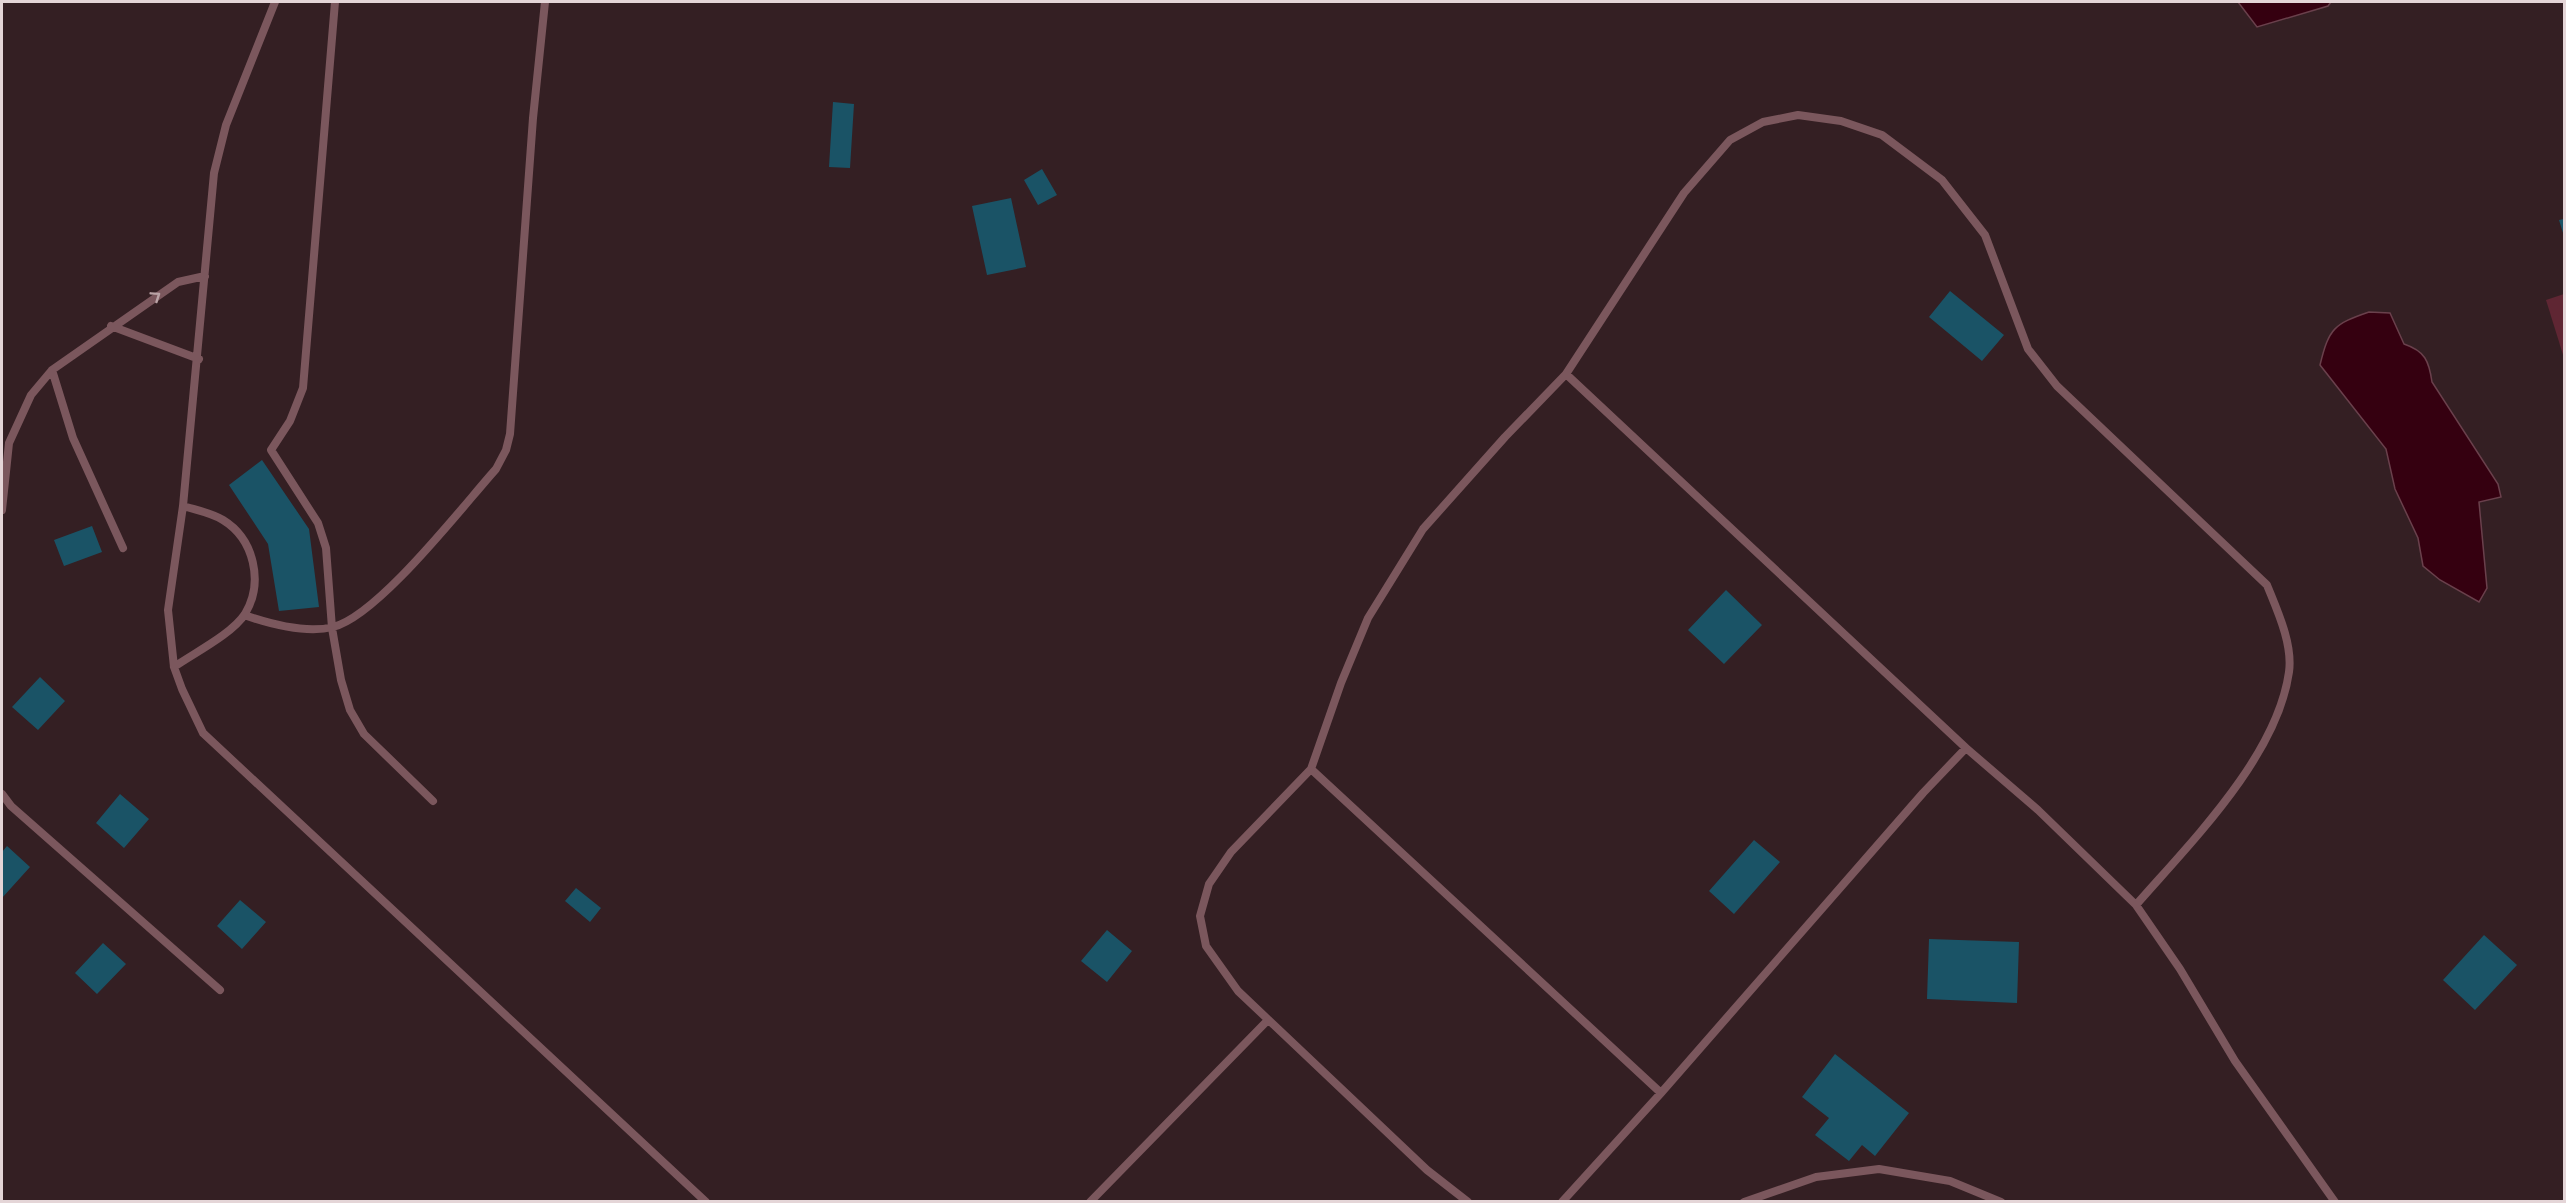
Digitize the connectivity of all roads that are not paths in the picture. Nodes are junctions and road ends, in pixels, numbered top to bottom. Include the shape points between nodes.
1 (275, 2) edge
2 (335, 2) edge
3 (545, 2) edge
4 (205, 276) junction
5 (111, 327) junction
6 (199, 359) junction
7 (52, 370) junction
8 (1566, 374) junction
9 (183, 506) junction
10 (2, 510) edge
11 (123, 548) dead end
12 (244, 615) junction
13 (332, 628) junction
14 (174, 667) junction
15 (1966, 748) junction
16 (1311, 769) junction
17 (2, 794) edge
18 (433, 801) dead end
19 (2136, 905) junction
20 (220, 990) dead end
21 (1267, 1021) junction
22 (1661, 1093) junction
23 (706, 1202) edge
24 (1090, 1202) edge
25 (1468, 1202) edge
26 (1562, 1202) edge
27 (1744, 1202) edge
28 (2001, 1202) edge
29 (2336, 1202) edge

1 - 4 lane via 226,125 214,173
2 - 13 lane via 303,388 290,421 271,450 318,523 326,548
3 - 13 lane via 506,450 496,469 384,594 354,619
5 -> 4 lane via 178,282
4 - 6 lane
5 - 6 lane
5 - 7 lane
6 - 9 lane
7 - 10 lane via 31,395 9,443
7 - 11 lane via 73,438
8 - 15 lane
8 - 16 lane via 1423,529 1368,618
8 - 19 lane via 1684,193 1730,140 1763,122 1798,115 1841,121 1882,135 1942,180 1985,235 2028,349 2057,386 2267,585 2283,623 2289,671 2254,762
9 - 12 lane via 222,519 239,533 251,552 256,573 253,595
9 - 14 lane via 168,610
12 - 13 lane via 281,627
12 - 14 lane
13 - 18 lane via 350,710 364,734
14 - 23 lane via 204,733
15 - 19 lane via 2038,810
15 - 22 lane
16 - 21 lane via 1231,852 1209,884 1200,916 1206,946 1238,991
16 - 22 lane
17 - 20 lane
19 - 29 lane via 2235,1061
21 - 24 lane
21 - 25 lane via 1427,1170
22 - 26 lane
27 - 28 lane via 1816,1177 1879,1169 1950,1181

